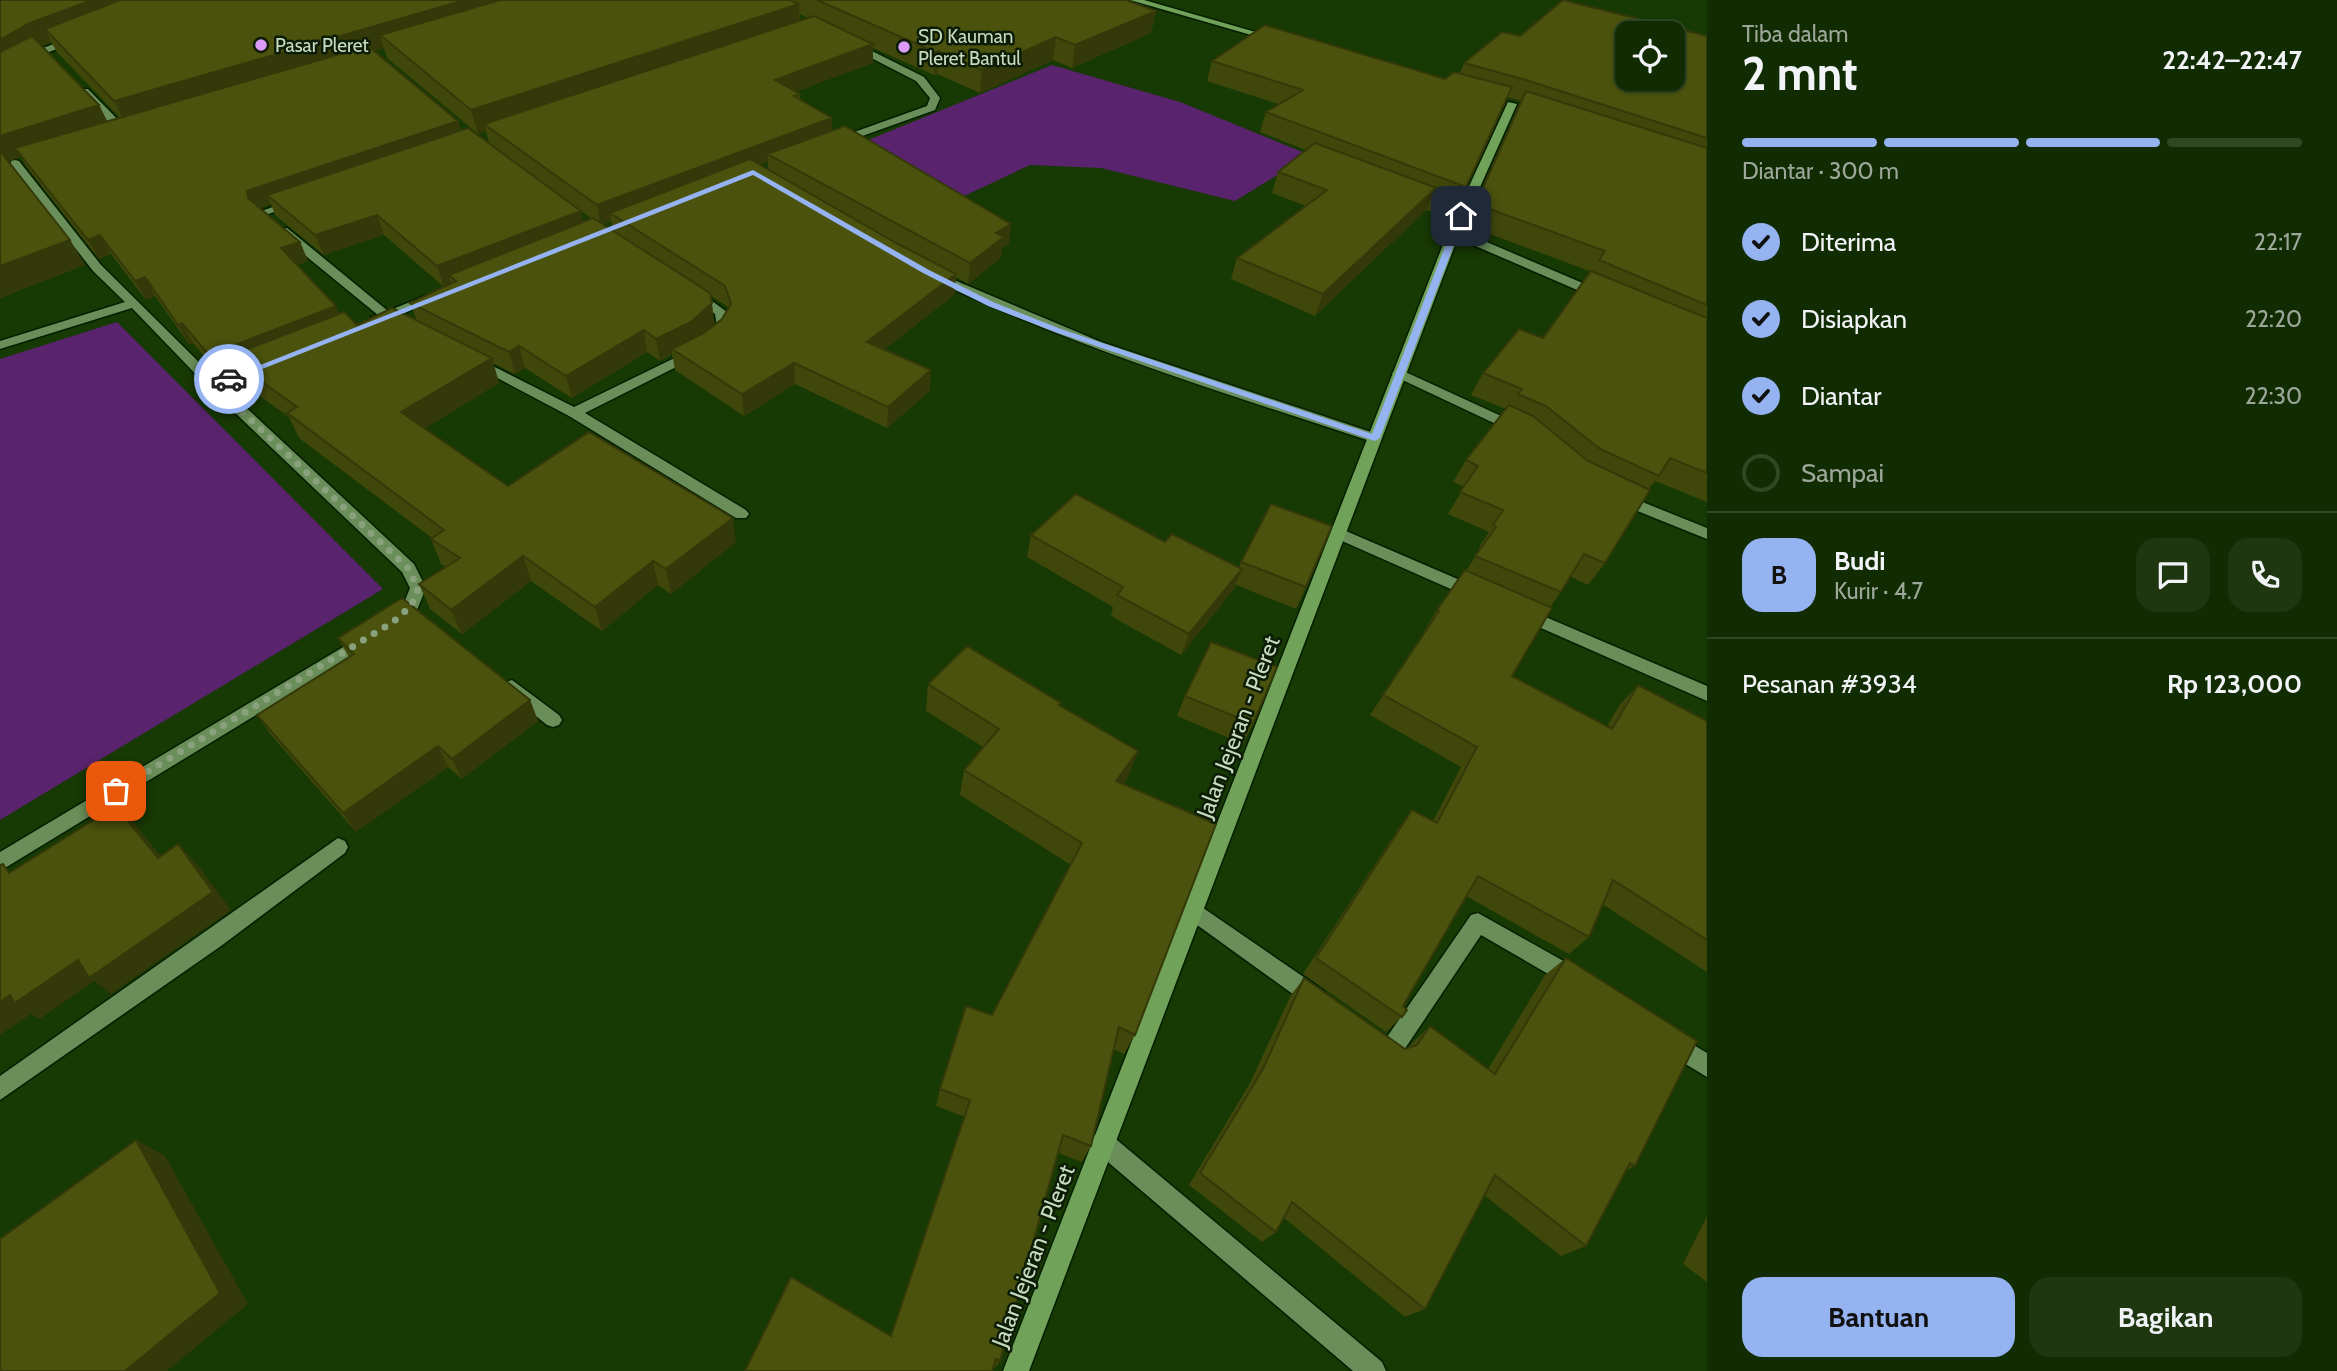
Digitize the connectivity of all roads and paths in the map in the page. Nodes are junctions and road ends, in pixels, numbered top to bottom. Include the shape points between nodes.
1 (1134, 0) edge
2 (85, 35) edge
3 (839, 38) edge
4 (1280, 40) edge
5 (46, 50) junction
6 (54, 60) edge
7 (0, 76) edge
8 (80, 86) edge
9 (1513, 105) edge
10 (136, 128) edge
11 (124, 132) junction
12 (112, 135) edge
13 (830, 145) edge
14 (16, 163) edge
15 (312, 197) edge
16 (1455, 220) junction
17 (926, 271) edge
18 (684, 285) edge
19 (447, 291) edge
20 (134, 303) junction
21 (1618, 303) edge
22 (384, 316) junction
23 (360, 326) edge
24 (408, 328) edge
25 (0, 345) edge
26 (467, 359) edge
27 (275, 360) edge
28 (1399, 373) junction
29 (214, 385) junction
30 (574, 413) junction
31 (1375, 438) junction
32 (1537, 441) edge
33 (1607, 491) edge
34 (741, 514) dead end
35 (1339, 533) junction
36 (1707, 534) edge
37 (503, 679) edge
38 (1707, 694) edge
39 (554, 720) dead end
40 (338, 847) dead end
41 (0, 862) edge
42 (1193, 910) junction
43 (1592, 990) edge
44 (1335, 1012) edge
45 (1650, 1028) edge
46 (1368, 1036) edge
47 (1707, 1066) edge
48 (0, 1089) edge
49 (1103, 1143) junction
50 (1016, 1371) edge
51 (1373, 1371) edge

1 - 4 main road
2 - 5 street
3 - 13 street via 920,79 935,98 931,108
5 - 6 street
5 - 7 street
8 - 11 street
9 - 16 main road, Jalan Jejeran - Pleret
10 - 11 street
11 - 12 street
14 - 20 street via 97,268
15 - 22 street via 262,213
16 - 21 street
16 - 28 main road, Jalan Jejeran - Pleret
17 - 31 street via 990,304 1058,331
18 - 30 street via 720,312 724,326 717,336
19 - 22 street
20 - 25 street
20 - 29 street
22 - 23 street
22 - 24 street
26 - 30 street
27 - 29 street
28 - 31 main road, Jalan Jejeran - Pleret
28 - 32 street
29 - 41 street via 408,568 418,589 416,610
30 - 34 street
31 - 35 main road, Jalan Jejeran - Pleret
33 - 36 street
35 - 38 street
35 - 42 main road, Jalan Jejeran - Pleret
37 - 39 street
40 - 48 street
42 - 44 street
42 - 49 main road, Jalan Jejeran - Pleret
43 - 46 street via 1478,922 1390,1051
45 - 47 street
49 - 50 main road, Jalan Jejeran - Pleret
49 - 51 street

